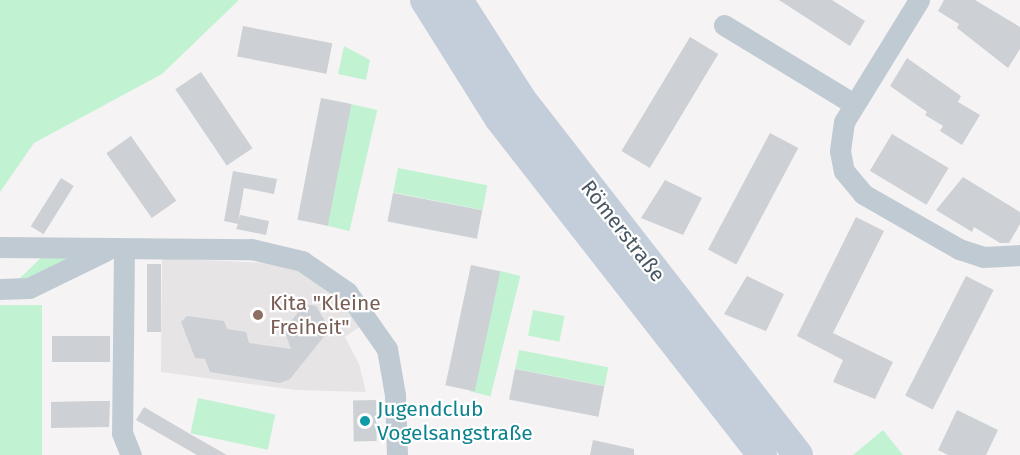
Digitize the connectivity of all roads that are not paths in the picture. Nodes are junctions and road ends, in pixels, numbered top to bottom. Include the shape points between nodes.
1 (425, 0) edge
2 (458, 0) edge
3 (919, 0) edge
4 (724, 25) dead end
5 (854, 104) junction
6 (0, 247) edge
7 (117, 249) junction
8 (1020, 255) edge
9 (0, 289) edge
10 (131, 455) edge
11 (397, 455) edge
12 (762, 455) edge
13 (798, 455) edge

1 - 12 main road, Römerstraße via 499,118
2 - 13 main road, Römerstraße via 521,99
3 - 5 street
4 - 5 street
5 - 8 street via 844,122 840,151 844,171 856,189 959,249 983,257
6 - 7 street
7 - 9 street via 29,288
7 - 10 street via 122,433
7 - 11 street via 251,249 302,261 326,274 363,310 387,349

